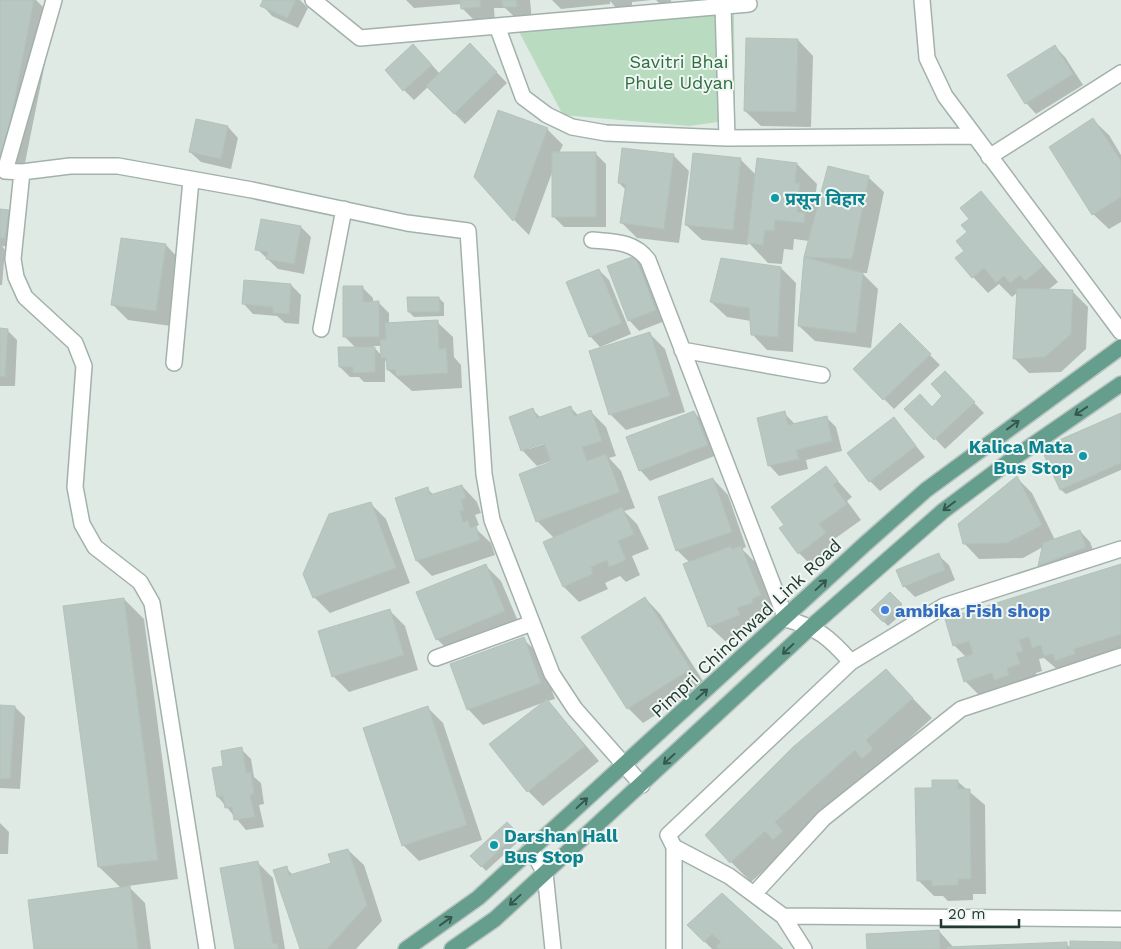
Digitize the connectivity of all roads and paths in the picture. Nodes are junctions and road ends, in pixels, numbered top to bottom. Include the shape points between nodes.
1 (54, 0) edge
2 (313, 0) edge
3 (922, 0) edge
4 (749, 4) dead end
5 (723, 6) junction
6 (497, 26) junction
7 (1121, 73) edge
8 (974, 136) junction
9 (727, 138) junction
10 (989, 156) junction
11 (3, 171) edge
12 (22, 172) junction
13 (191, 180) junction
14 (344, 210) junction
15 (592, 240) dead end
16 (321, 329) dead end
17 (1121, 332) edge
18 (1121, 347) edge
19 (682, 350) junction
20 (174, 362) dead end
21 (822, 375) dead end
22 (1121, 384) edge
23 (1121, 549) edge
24 (786, 618) junction
25 (532, 623) junction
26 (812, 626) junction
27 (1121, 656) edge
28 (436, 658) dead end
29 (852, 662) junction
30 (624, 764) junction
31 (642, 785) junction
32 (674, 847) junction
33 (531, 849) junction
34 (545, 873) junction
35 (754, 894) junction
36 (783, 916) junction
37 (1121, 919) edge
38 (207, 949) edge
39 (406, 949) edge
40 (452, 949) edge
41 (554, 949) edge
42 (674, 949) edge
43 (804, 949) edge

1 - 11 street
2 - 6 street via 360,38
3 - 8 street via 927,58 945,96
4 - 5 street
5 - 6 street
5 - 9 street
6 - 9 street via 523,97 547,115 572,127 606,132
7 - 10 street
8 - 9 street
8 - 10 street
10 - 17 street
11 - 12 street
12 - 13 street via 70,166 118,166
12 - 38 street via 13,259 16,277 26,297 75,343 84,366 75,487 82,524 95,547 140,582 152,603
13 - 14 street
13 - 20 street
14 - 16 street
14 - 25 street via 468,231 485,483 492,520
15 - 19 street via 628,244 642,252 648,260
24 -> 18 main road, Pimpri Chinchwad Link Road via 926,490
19 - 21 street
19 - 24 street
22 -> 26 main road via 943,511
23 - 29 street via 944,606
24 - 26 street
30 -> 24 main road, Pimpri Chinchwad Link Road
25 - 28 street
25 - 30 street via 552,674 575,709
26 - 29 street via 838,646
26 -> 31 main road
27 - 35 street via 962,708 824,818
29 - 32 street via 668,835
30 - 31 street
33 -> 30 main road, Pimpri Chinchwad Link Road
31 - 34 main road
32 - 35 street via 729,876
32 - 42 street
33 - 34 street
39 -> 33 main road, Pimpri Chinchwad Link Road via 478,898
34 -> 40 main road via 495,919
34 - 41 street
35 - 36 street
36 - 37 street
36 - 43 street

